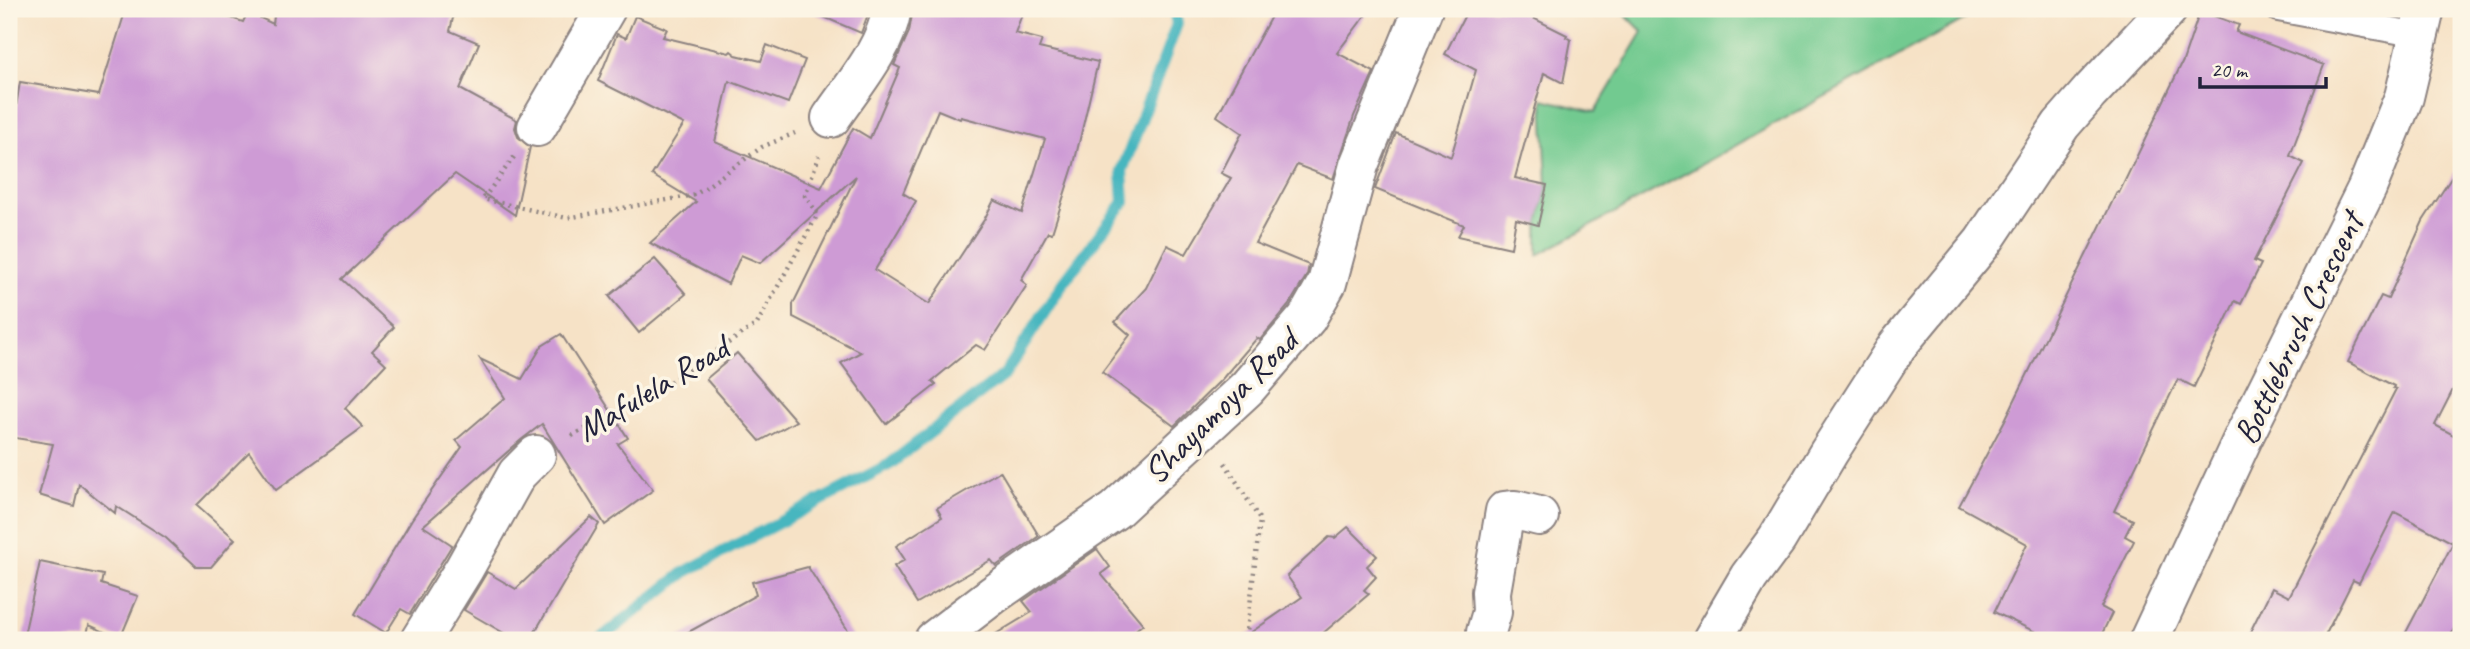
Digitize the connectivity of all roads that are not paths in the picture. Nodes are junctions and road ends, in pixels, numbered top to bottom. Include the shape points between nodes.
1 (606, 9) edge
2 (892, 9) edge
3 (1423, 9) edge
4 (2168, 9) edge
5 (2278, 9) edge
6 (2422, 22) edge
7 (831, 118) road end
8 (537, 127) road end
9 (536, 455) road end
10 (1530, 526) dead end
11 (1712, 635) edge
12 (420, 640) edge
13 (934, 640) edge
14 (1486, 640) edge
15 (2149, 640) edge

1 - 8 street
2 - 7 street via 886,33
3 - 13 street, Shayamoya Road via 1359,165 1327,284 1307,318 1247,388 1115,510
4 - 11 street via 2062,125 1983,242 1897,346
5 - 6 lane
6 - 15 street, Bottlebrush Crescent via 2404,97 2367,188
9 - 12 street, Mafulela Road via 517,474
10 - 14 street via 1515,510 1505,512

